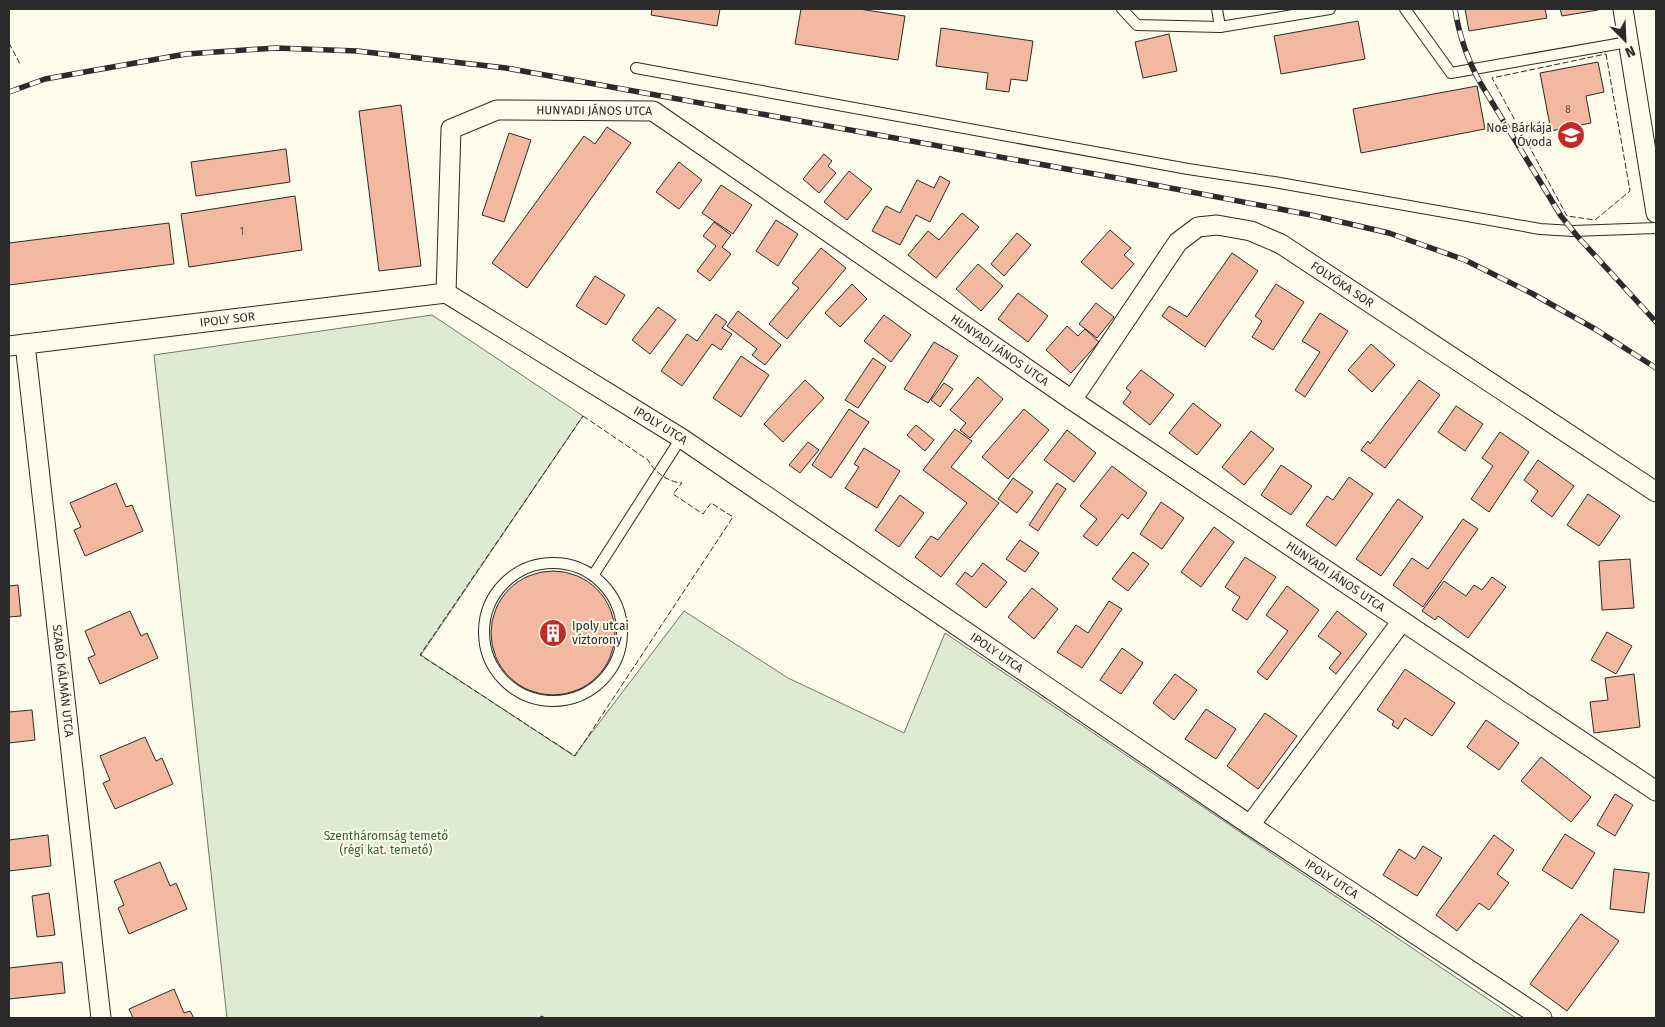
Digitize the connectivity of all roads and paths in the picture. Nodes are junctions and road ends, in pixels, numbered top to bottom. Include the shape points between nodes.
1 (1122, 9) edge
2 (1217, 9) edge
3 (1330, 9) edge
4 (1405, 9) edge
5 (1623, 9) edge
6 (1220, 27) junction
7 (1628, 42) junction
8 (636, 68) dead end
9 (1656, 213) edge
10 (1656, 228) edge
11 (446, 293) junction
12 (17, 345) edge
13 (1072, 400) junction
14 (681, 438) junction
15 (1656, 492) edge
16 (594, 574) junction
17 (1402, 621) junction
18 (1656, 792) edge
19 (1250, 825) junction
20 (101, 1018) edge
21 (1542, 1018) edge

1 - 6 lane via 1136,25
2 - 6 lane
3 - 6 lane
4 - 7 lane via 1451,73
5 - 7 street
7 - 9 street
8 - 10 lane via 1188,169 1540,229
11 - 12 street, IPOLY SOR
11 - 13 street, HUNYADI JÁNOS UTCA via 451,129 497,110 653,112
11 - 14 street, IPOLY UTCA
12 - 20 street, SZABÓ KÁLMÁN UTCA
13 - 15 street, FOLYÓKA SOR via 1178,242 1198,227 1217,225 1251,230 1281,244
13 - 17 street, HUNYADI JÁNOS UTCA
14 - 16 lane
14 - 19 street, IPOLY UTCA
16 - 16 lane via 561,563 535,565 512,576 494,595 485,619 485,646 494,670 512,688 536,700 550,702 576,698 599,684 616,663 622,637 619,611 607,587
17 - 18 street, HUNYADI JÁNOS UTCA
17 - 19 street
19 - 21 street, IPOLY UTCA

